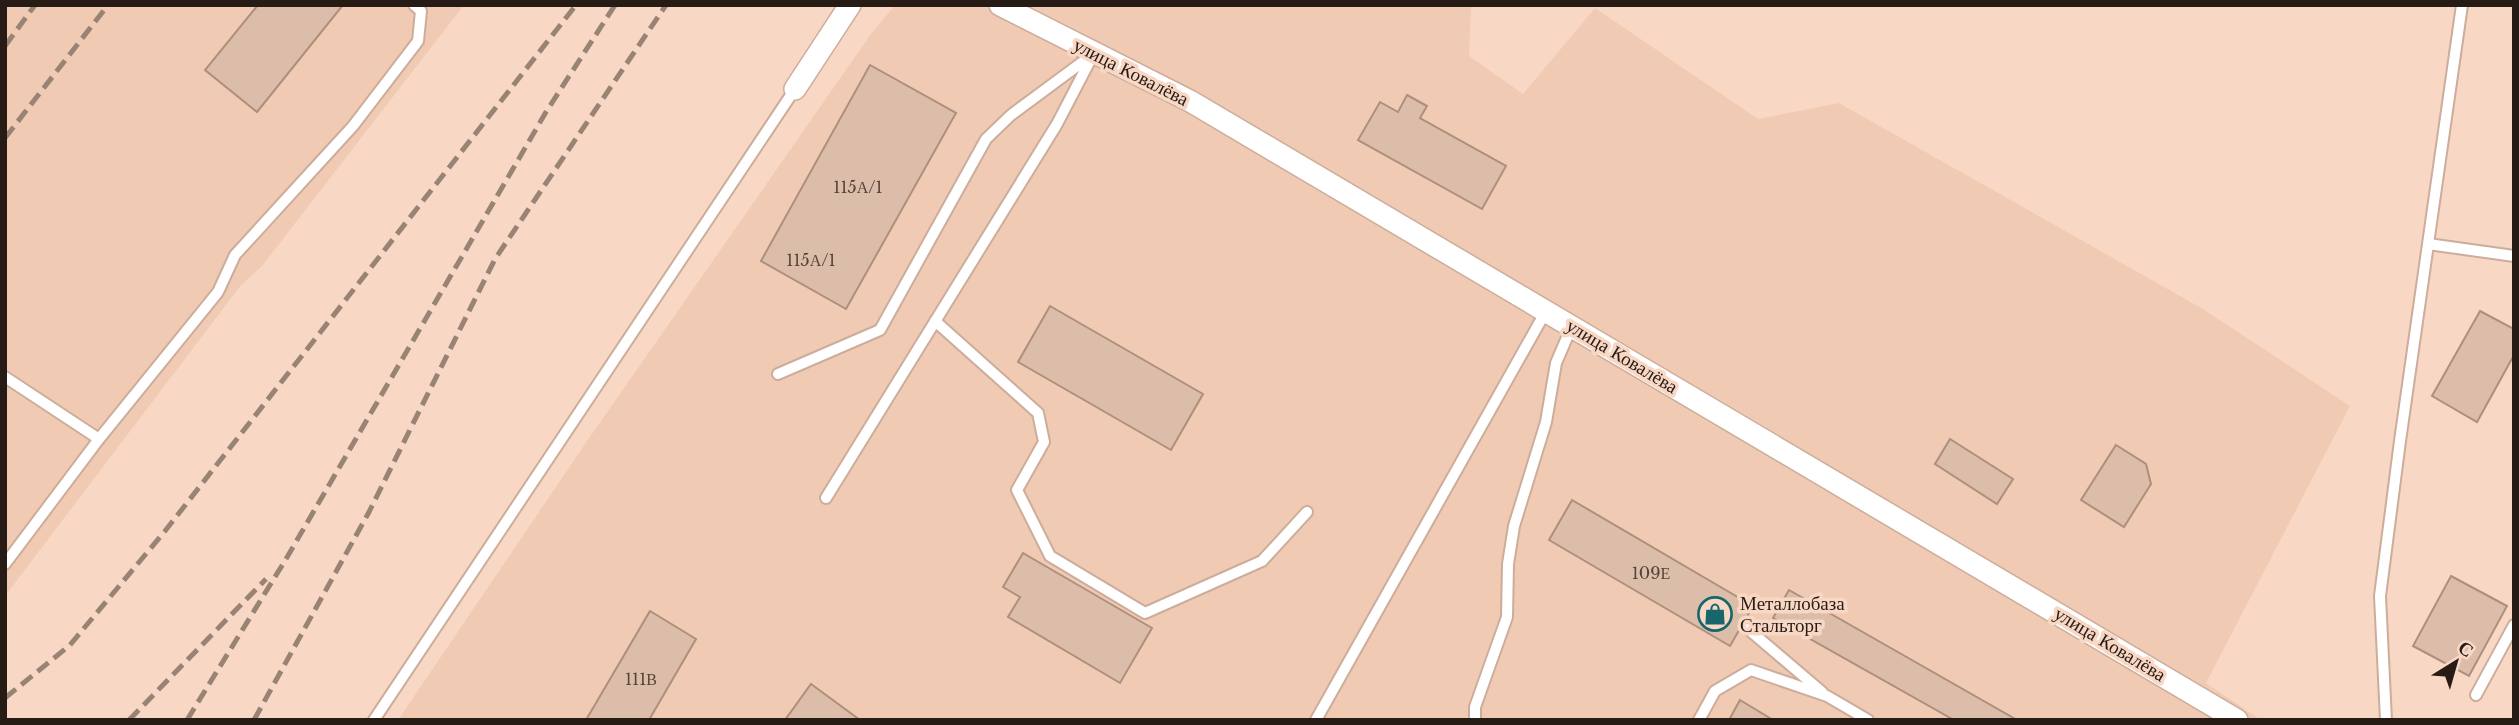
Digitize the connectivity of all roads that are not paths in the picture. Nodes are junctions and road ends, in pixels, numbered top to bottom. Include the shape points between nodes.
1 (414, 5) edge
2 (850, 5) edge
3 (1000, 5) edge
4 (2462, 5) edge
5 (1094, 53) junction
6 (795, 89) joint
7 (2428, 244) junction
8 (2514, 256) edge
9 (1546, 311) junction
10 (935, 321) junction
11 (1572, 326) junction
12 (778, 374) dead end
13 (5, 377) edge
14 (99, 439) junction
15 (826, 498) dead end
16 (1307, 512) dead end
17 (5, 564) edge
18 (2514, 625) edge
19 (1748, 629) dead end
20 (2476, 695) dead end
21 (1827, 696) junction
22 (374, 720) edge
23 (1316, 720) edge
24 (1475, 720) edge
25 (1699, 720) edge
26 (1868, 720) edge
27 (2237, 720) edge
28 (2386, 720) edge

1 - 14 lane via 421,11 418,41 354,126 235,255 218,292
2 - 6 street
3 - 5 street, улица Ковалёва
4 - 7 lane
5 - 9 street, улица Ковалёва via 1190,101
5 - 10 lane via 1057,124
5 - 12 lane via 986,139 880,330
6 - 22 lane
7 - 8 lane
7 - 28 lane via 2380,596
9 - 11 street, улица Ковалёва
9 - 23 lane
10 - 15 lane
10 - 16 lane via 1038,413 1044,442 1017,490 1050,556 1145,613 1262,561
11 - 24 lane via 1556,363 1546,422 1514,526 1507,565 1507,617 1475,707
11 - 27 street, улица Ковалёва
13 - 14 lane
14 - 17 lane
18 - 20 lane
19 - 21 lane
21 - 25 lane via 1751,670 1715,691
21 - 26 lane

